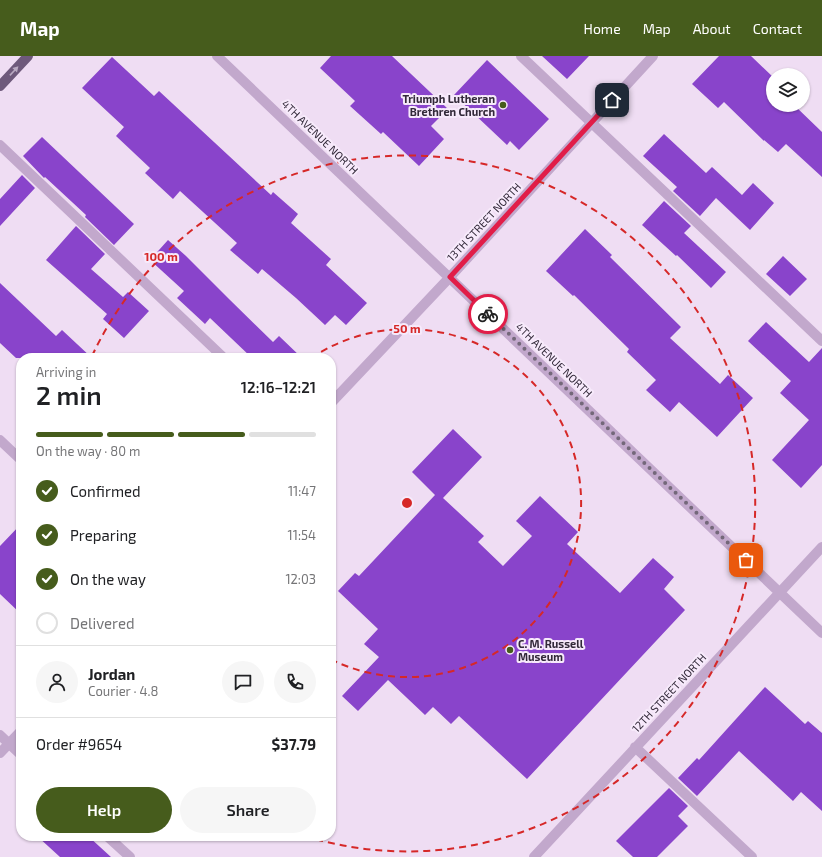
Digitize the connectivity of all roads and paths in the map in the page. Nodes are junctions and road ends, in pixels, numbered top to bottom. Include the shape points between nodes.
1 (28, 56) edge
2 (217, 56) edge
3 (521, 56) edge
4 (653, 56) edge
5 (0, 86) edge
6 (592, 123) junction
7 (0, 145) edge
8 (450, 277) junction
9 (822, 341) edge
10 (219, 353) edge
11 (336, 398) edge
12 (0, 440) edge
13 (16, 455) edge
14 (822, 547) edge
15 (780, 593) junction
16 (822, 633) edge
17 (0, 735) edge
18 (16, 736) edge
19 (9, 744) junction
20 (635, 748) junction
21 (16, 750) edge
22 (0, 753) edge
23 (112, 841) edge
24 (130, 857) edge
25 (534, 857) edge
26 (752, 857) edge

5 -> 1 main road
2 - 8 street, 4TH AVENUE NORTH
3 - 6 street
4 - 6 street, 13TH STREET NORTH
6 - 8 street, 13TH STREET NORTH
6 - 9 street
7 - 10 street
8 - 11 street, 13TH STREET NORTH
8 - 15 street, 4TH AVENUE NORTH
12 - 13 street
14 - 15 street, 12TH STREET NORTH
15 - 16 street, 4TH AVENUE NORTH
15 - 20 street, 12TH STREET NORTH
17 - 19 street
18 - 19 street
19 - 21 street
19 - 22 street
20 - 25 street, 12TH STREET NORTH
20 - 26 street
23 - 24 street

